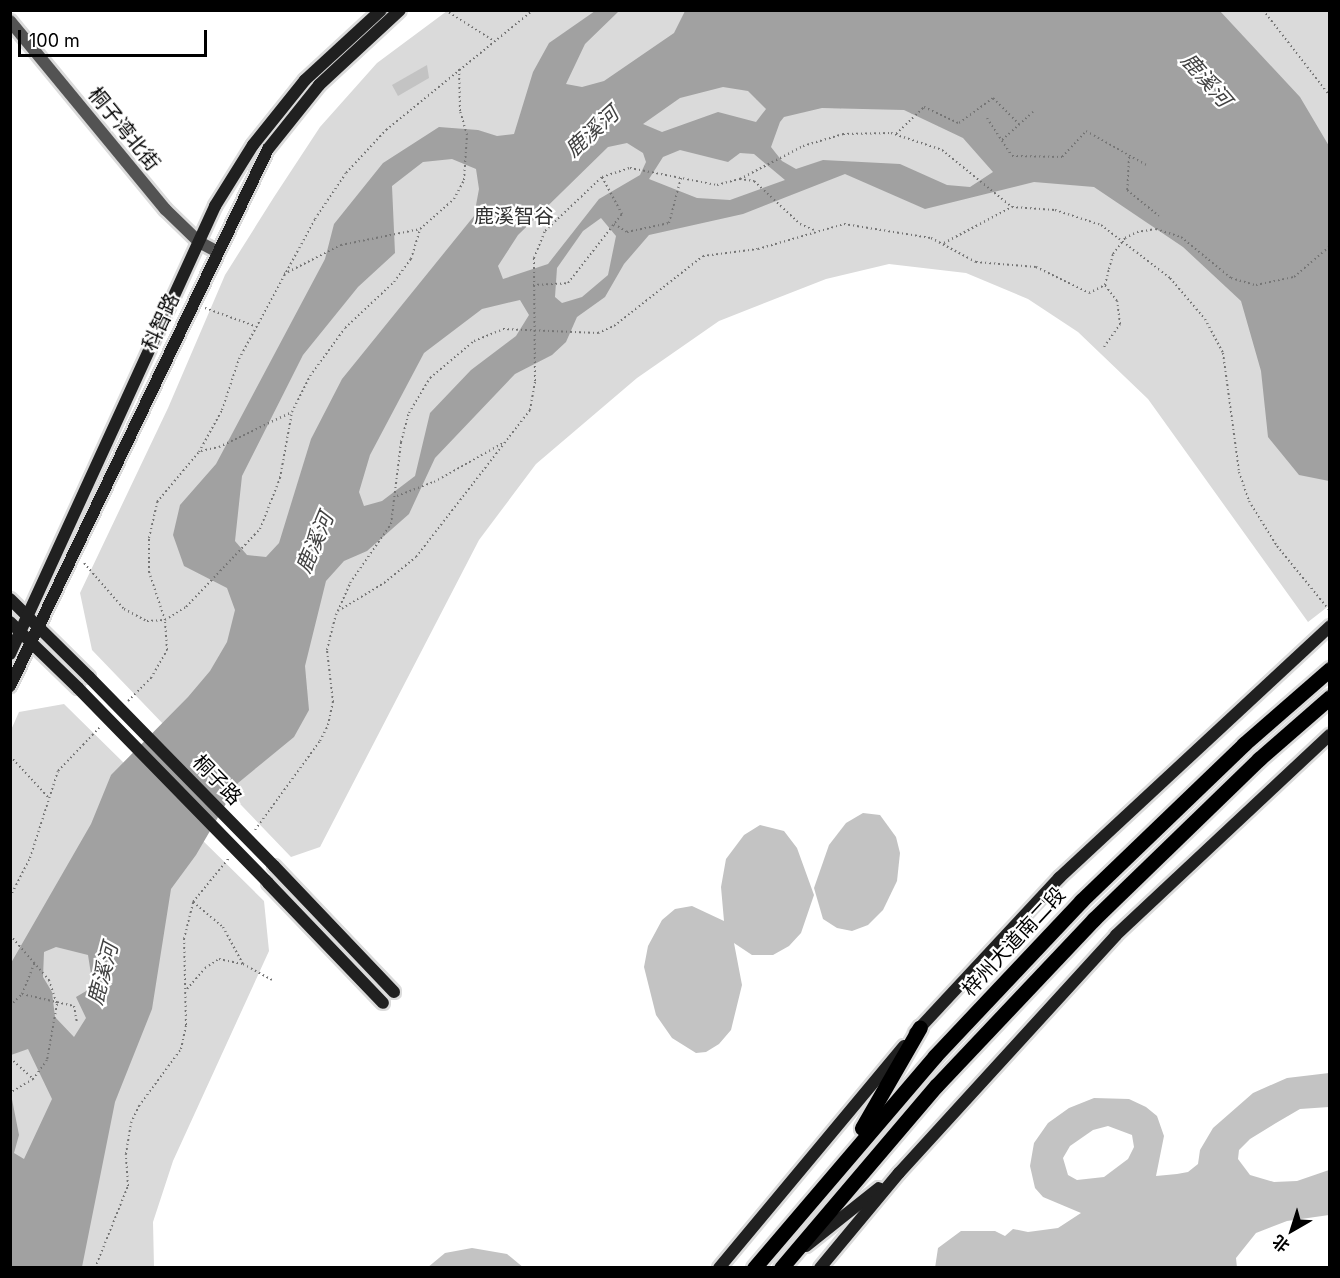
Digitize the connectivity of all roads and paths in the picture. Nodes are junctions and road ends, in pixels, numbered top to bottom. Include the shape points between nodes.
1 (381, 10) edge
2 (400, 10) edge
3 (445, 10) edge
4 (533, 10) edge
5 (1263, 10) edge
6 (10, 21) edge
7 (494, 41) junction
8 (459, 68) junction
9 (1329, 96) edge
10 (1033, 112) dead end
11 (987, 118) dead end
12 (1019, 124) junction
13 (896, 135) junction
14 (1002, 140) junction
15 (1129, 156) junction
16 (1146, 165) dead end
17 (602, 177) junction
18 (681, 178) junction
19 (740, 179) junction
20 (1012, 207) junction
21 (1159, 216) dead end
22 (614, 224) junction
23 (420, 229) junction
24 (814, 230) junction
25 (199, 242) junction
26 (944, 243) junction
27 (1329, 246) edge
28 (216, 251) junction
29 (284, 274) junction
30 (533, 285) junction
31 (1105, 285) junction
32 (192, 303) junction
33 (255, 326) junction
34 (536, 331) junction
35 (1104, 347) dead end
36 (292, 412) junction
37 (508, 440) junction
38 (200, 452) junction
39 (397, 496) junction
40 (74, 551) junction
41 (10, 599) edge
42 (338, 611) junction
43 (1329, 611) edge
44 (28, 616) junction
45 (165, 620) junction
46 (10, 622) edge
47 (38, 626) junction
48 (1329, 627) edge
49 (21, 632) junction
50 (30, 641) junction
51 (10, 654) edge
52 (1329, 669) edge
53 (10, 686) edge
54 (1329, 697) edge
55 (122, 706) dead end
56 (104, 723) dead end
57 (1329, 735) edge
58 (10, 756) edge
59 (48, 797) junction
60 (249, 836) dead end
61 (234, 852) dead end
62 (10, 897) edge
63 (193, 903) junction
64 (10, 934) edge
65 (35, 962) junction
66 (243, 964) junction
67 (272, 980) dead end
68 (187, 989) junction
69 (394, 992) joint
70 (22, 994) junction
71 (384, 1003) joint
72 (10, 1006) edge
73 (77, 1023) dead end
74 (920, 1027) junction
75 (10, 1058) edge
76 (33, 1079) junction
77 (10, 1093) edge
78 (846, 1157) junction
79 (899, 1173) junction
80 (783, 1264) edge
81 (95, 1268) edge
82 (719, 1268) edge
83 (754, 1268) edge
84 (820, 1268) edge

1 - 25 main road, 科智路 via 305,80 253,145 215,206
2 - 28 main road, 科智路 via 319,85 268,149
3 - 7 path
4 - 7 path
5 - 9 path
6 - 25 street, 桐子湾北街 via 165,209
7 - 8 path
8 - 23 path via 460,111 467,135 465,180 454,199
8 - 29 path via 386,130 346,173
10 - 12 path
11 - 14 path
12 - 13 path via 993,98 958,123 924,107
12 - 14 path
13 - 19 path via 843,134 803,146
13 - 20 path via 942,150
14 - 15 path via 1012,156 1062,158 1086,131
15 - 16 path
15 - 21 path via 1127,190
17 - 18 path via 630,168
17 - 22 path via 622,214
17 - 30 path via 545,231 534,258
18 - 19 path via 717,184
18 - 22 path via 669,223 627,232
19 - 24 path via 759,186 800,224
20 - 26 path
20 - 43 path via 1055,210 1101,225 1170,278 1205,319 1223,353 1239,472 1249,501 1277,546
22 - 30 path via 568,283
23 - 29 path via 341,244
23 - 36 path via 411,259 324,353
24 - 26 path via 844,224
24 - 34 path via 758,249 703,256 614,326 598,333
25 - 28 street, 桐子湾北街
25 - 44 main road, 科智路
26 - 31 path via 976,262 1036,267 1089,293
27 - 31 path, bridge via 1294,277 1256,285 1232,278 1181,237 1156,229 1137,232 1125,238 1113,254
28 - 32 main road, 科智路
29 - 33 path
30 - 34 path
31 - 35 path via 1117,301 1120,324
32 - 33 path
32 - 40 main road, 科智路
33 - 38 path via 222,410
34 - 37 path via 530,410
34 - 39 path via 503,329 474,340 430,378 409,413 401,442
36 - 38 path
36 - 45 path via 270,509 250,541 203,585 186,607
37 - 39 path via 434,482
37 - 42 path via 416,558
38 - 45 path via 158,502 149,538 149,572
39 - 42 path via 391,524 350,583
40 - 45 path via 124,609 147,621
40 - 47 main road, 科智路
41 - 44 main road, 桐子路
42 - 60 path via 327,650 333,702 328,725 321,741
44 - 47 main road, 桐子路
44 - 49 main road, 科智路
45 - 55 path via 167,650 152,678
46 - 49 main road, 桐子路
47 - 50 main road, 科智路
47 - 69 main road, 桐子路, bridge
48 - 74 main road via 1059,878
49 - 50 main road, 桐子路
49 - 51 main road, 科智路
50 - 53 main road, 科智路
50 - 71 main road, 桐子路, bridge
52 - 78 main road, 梓州大道南二段 via 1244,744 1081,901
54 - 80 main road via 1259,759 1094,919 937,1085
56 - 59 path via 58,771
57 - 79 main road via 1116,934
58 - 59 path
59 - 62 path via 30,858
61 - 63 path
63 - 66 path via 223,927
63 - 68 path via 184,939
64 - 65 path, bridge
65 - 70 path
65 - 76 path, bridge via 49,980 57,1004 47,1060
66 - 67 path
66 - 68 path via 219,959 205,968
68 - 81 path via 182,1049 139,1106 131,1123 126,1154 128,1186
69 - 71 street
70 - 72 path
70 - 73 path via 74,1006
74 - 78 main road
74 - 82 main road
75 - 76 path
76 - 77 path, bridge
78 - 83 main road, 梓州大道南二段
79 - 80 main road
79 - 84 main road

